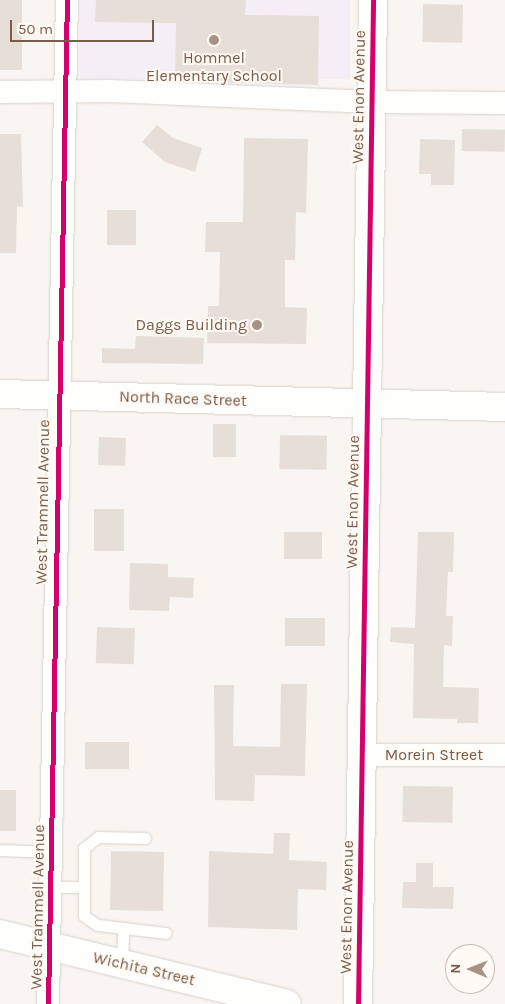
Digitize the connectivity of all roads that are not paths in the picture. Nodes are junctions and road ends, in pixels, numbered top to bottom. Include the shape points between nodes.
1 (67, 0) edge
2 (373, 0) edge
3 (0, 92) edge
4 (65, 92) junction
5 (371, 102) junction
6 (505, 103) edge
7 (0, 394) edge
8 (57, 395) junction
9 (367, 404) junction
10 (505, 407) edge
11 (362, 755) junction
12 (505, 755) edge
13 (145, 838) dead end
14 (0, 850) edge
15 (52, 852) junction
16 (51, 887) junction
17 (84, 887) junction
18 (123, 928) junction
19 (166, 933) dead end
20 (0, 934) edge
21 (49, 947) junction
22 (122, 964) junction
23 (48, 1004) edge
24 (287, 1004) edge
25 (358, 1004) edge

1 - 4 street, West Trammell Avenue
2 - 5 street, West Enon Avenue
3 - 4 street
4 - 5 street
4 - 8 street, West Trammell Avenue
5 - 6 street
5 - 9 street, West Enon Avenue
7 - 8 street, North Race Street
8 - 9 street, North Race Street
8 - 15 street, West Trammell Avenue
9 - 10 street, North Race Street
9 - 11 street, West Enon Avenue
11 - 12 street, Morein Street
11 - 25 street, West Enon Avenue
13 - 17 lane via 98,837 84,848
14 - 15 lane
15 - 16 street, West Trammell Avenue
16 - 17 lane
16 - 21 street, West Trammell Avenue
17 - 18 lane via 84,916 97,925
18 - 19 lane
18 - 22 lane
20 - 21 street, Wichita Street
21 - 22 street, Wichita Street
21 - 23 street, West Trammell Avenue
22 - 24 street, Wichita Street

